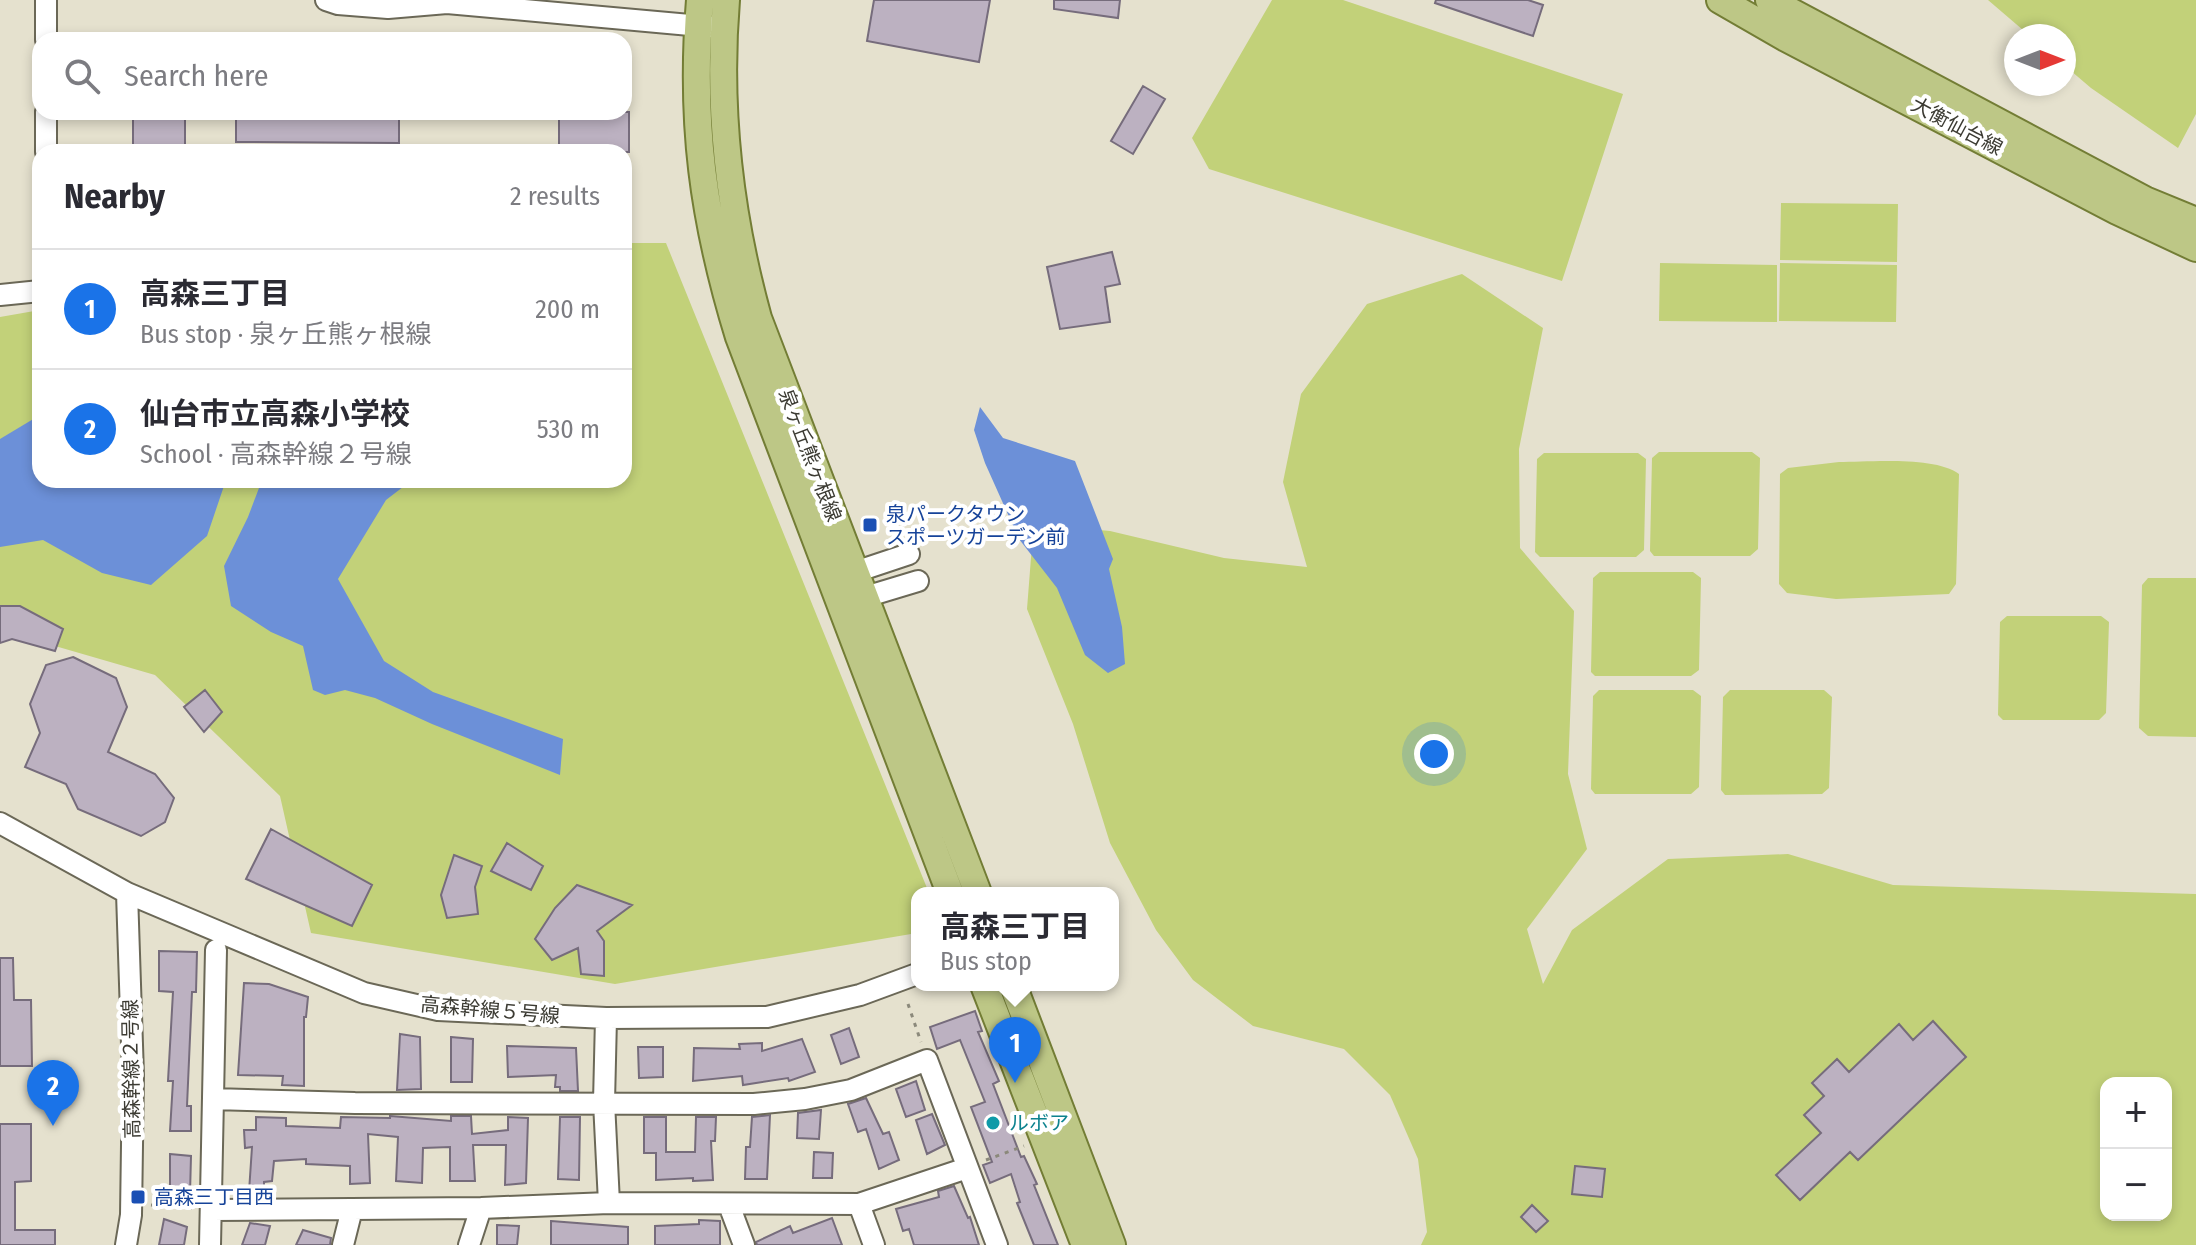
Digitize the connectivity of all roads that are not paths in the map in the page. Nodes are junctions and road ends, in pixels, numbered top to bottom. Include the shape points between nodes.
1 (46, 0) edge
2 (326, 0) edge
3 (726, 0) edge
4 (1720, 0) edge
5 (1769, 0) edge
6 (442, 1) edge
7 (708, 18) edge
8 (46, 32) edge
9 (46, 120) edge
10 (46, 144) edge
11 (2196, 221) edge
12 (2196, 248) edge
13 (32, 292) edge
14 (0, 295) edge
15 (909, 554) dead end
16 (843, 576) junction
17 (918, 581) dead end
18 (865, 597) junction
19 (0, 823) edge
20 (948, 887) edge
21 (976, 887) edge
22 (127, 893) junction
23 (216, 950) dead end
24 (911, 976) edge
25 (986, 991) edge
26 (1015, 991) edge
27 (606, 1018) junction
28 (213, 1099) junction
29 (604, 1102) junction
30 (967, 1168) junction
31 (609, 1203) junction
32 (859, 1204) junction
33 (729, 1205) junction
34 (481, 1208) junction
35 (352, 1209) junction
36 (211, 1210) junction
37 (126, 1245) edge
38 (210, 1245) edge
39 (343, 1245) edge
40 (469, 1245) edge
41 (744, 1245) edge
42 (874, 1245) edge
43 (997, 1245) edge
44 (1085, 1245) edge
45 (1112, 1245) edge

1 - 8 street
2 - 6 street via 388,8
3 - 7 main road, 泉ヶ丘熊ヶ根線
4 - 12 main road, 大衡仙台線
5 - 11 main road, 大衡仙台線 via 2145,200
6 - 7 street
7 - 16 main road, 泉ヶ丘熊ヶ根線 via 742,261
9 - 10 street
13 - 14 street
15 - 16 street
16 - 18 main road, 泉ヶ丘熊ヶ根線
16 - 20 main road, 泉ヶ丘熊ヶ根線
17 - 18 street
18 - 21 main road, 泉ヶ丘熊ヶ根線
19 - 22 street, 高森幹線５号線
22 - 27 street, 高森幹線５号線 via 364,993 438,1010
22 - 37 street, 高森幹線２号線 via 133,1075
23 - 28 street
24 - 27 street, 高森幹線５号線 via 860,995 767,1017
25 - 44 main road
26 - 45 main road
27 - 29 street
28 - 29 street
28 - 36 street
29 - 30 street via 754,1104 805,1099 851,1090 927,1060
29 - 31 street
30 - 32 street
30 - 43 street
31 - 33 street
31 - 34 street
32 - 33 street
32 - 42 street
33 - 41 street
34 - 35 street
34 - 40 street
35 - 36 street
35 - 39 street
36 - 38 street

